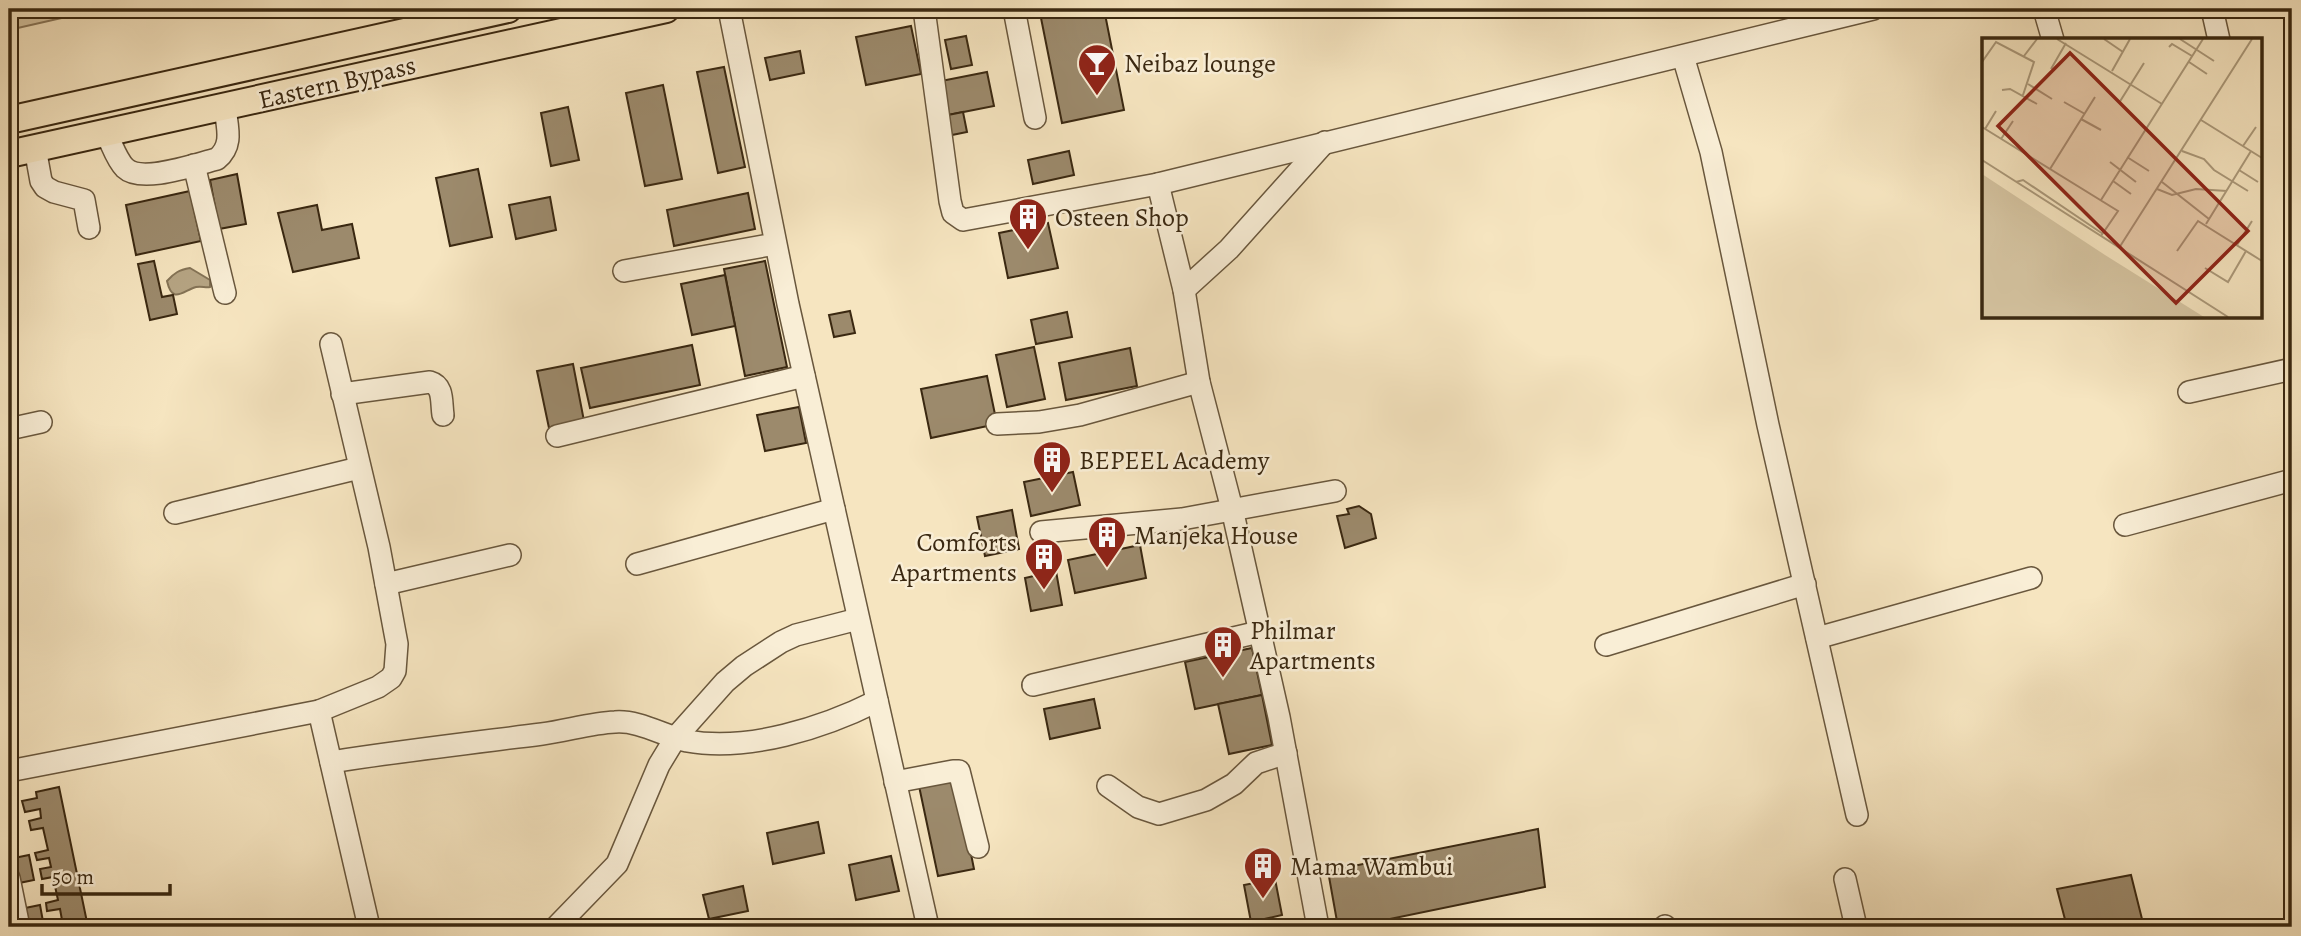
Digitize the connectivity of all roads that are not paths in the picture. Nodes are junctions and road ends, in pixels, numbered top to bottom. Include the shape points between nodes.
1 (508, 9) edge
2 (666, 9) edge
3 (729, 9) edge
4 (923, 9) edge
5 (1014, 9) edge
6 (1873, 9) edge
7 (2044, 9) edge
8 (2212, 9) edge
9 (2052, 38) edge
10 (2219, 38) edge
11 (1683, 56) junction
12 (225, 108) junction
13 (1035, 118) dead end
14 (9, 120) edge
15 (106, 133) junction
16 (1325, 142) junction
17 (35, 148) junction
18 (9, 154) edge
19 (194, 165) junction
20 (1158, 184) junction
21 (89, 228) dead end
22 (775, 244) junction
23 (624, 271) dead end
24 (1184, 290) junction
25 (225, 293) dead end
26 (331, 344) dead end
27 (2292, 369) edge
28 (804, 376) junction
29 (1199, 382) junction
30 (2189, 392) dead end
31 (342, 394) junction
32 (443, 415) dead end
33 (41, 422) dead end
34 (997, 424) dead end
35 (9, 429) edge
36 (557, 436) dead end
37 (359, 468) junction
38 (2292, 480) edge
39 (1335, 491) dead end
40 (834, 509) junction
41 (1232, 509) junction
42 (174, 513) dead end
43 (2125, 525) dead end
44 (1041, 532) dead end
45 (510, 555) dead end
46 (637, 564) dead end
47 (2031, 578) dead end
48 (386, 584) junction
49 (1805, 584) junction
50 (858, 619) junction
51 (1259, 632) junction
52 (1817, 638) junction
53 (1606, 645) dead end
54 (1033, 685) dead end
55 (877, 701) junction
56 (319, 711) junction
57 (676, 737) junction
58 (1286, 752) junction
59 (331, 762) junction
60 (9, 771) edge
61 (895, 782) junction
62 (1108, 786) dead end
63 (1857, 815) dead end
64 (978, 847) dead end
65 (9, 878) edge
66 (1845, 878) dead end
67 (19, 927) edge
68 (369, 927) edge
69 (556, 927) edge
70 (928, 927) edge
71 (1318, 927) edge
72 (1856, 927) edge

1 - 14 main road, Eastern Bypass
2 - 12 main road, Eastern Bypass
3 - 22 street
4 - 20 street via 953,214 973,220
5 - 13 street
6 - 11 street
7 - 9 street
8 - 10 street
11 - 16 street
11 - 49 street via 1711,152
12 - 15 main road, Eastern Bypass
12 - 19 street via 226,152
15 - 17 main road, Eastern Bypass
15 - 19 street via 121,164 136,174
16 - 20 street
16 - 24 street via 1229,249
17 - 18 main road, Eastern Bypass
17 - 21 street via 41,181 54,192 84,200
19 - 25 street
20 - 24 street
22 - 23 street
22 - 28 street
24 - 29 street
26 - 31 street
27 - 30 street
28 - 36 street
28 - 40 street
29 - 34 street via 1080,415
29 - 41 street
31 - 32 street via 430,382 440,388
31 - 37 street
33 - 35 street
37 - 42 street
37 - 48 street
38 - 43 street
39 - 41 street
40 - 46 street
40 - 50 street
41 - 44 street via 1170,520
41 - 51 street
45 - 48 street
47 - 52 street
48 - 56 street via 397,643 395,671 377,687
49 - 52 street
49 - 53 street
50 - 55 street
50 - 57 street via 796,635 764,652 725,682
51 - 54 street
51 - 58 street
52 - 63 street
55 - 57 street via 841,719 759,741 717,743
55 - 61 street
56 - 59 street
56 - 60 street
57 - 59 street via 620,721
57 - 69 street via 659,765 617,864
58 - 62 street via 1256,763 1234,784 1206,800 1159,814 1138,807
58 - 71 street
59 - 68 street
61 - 64 street via 959,771
61 - 70 street
65 - 67 street
66 - 72 street

